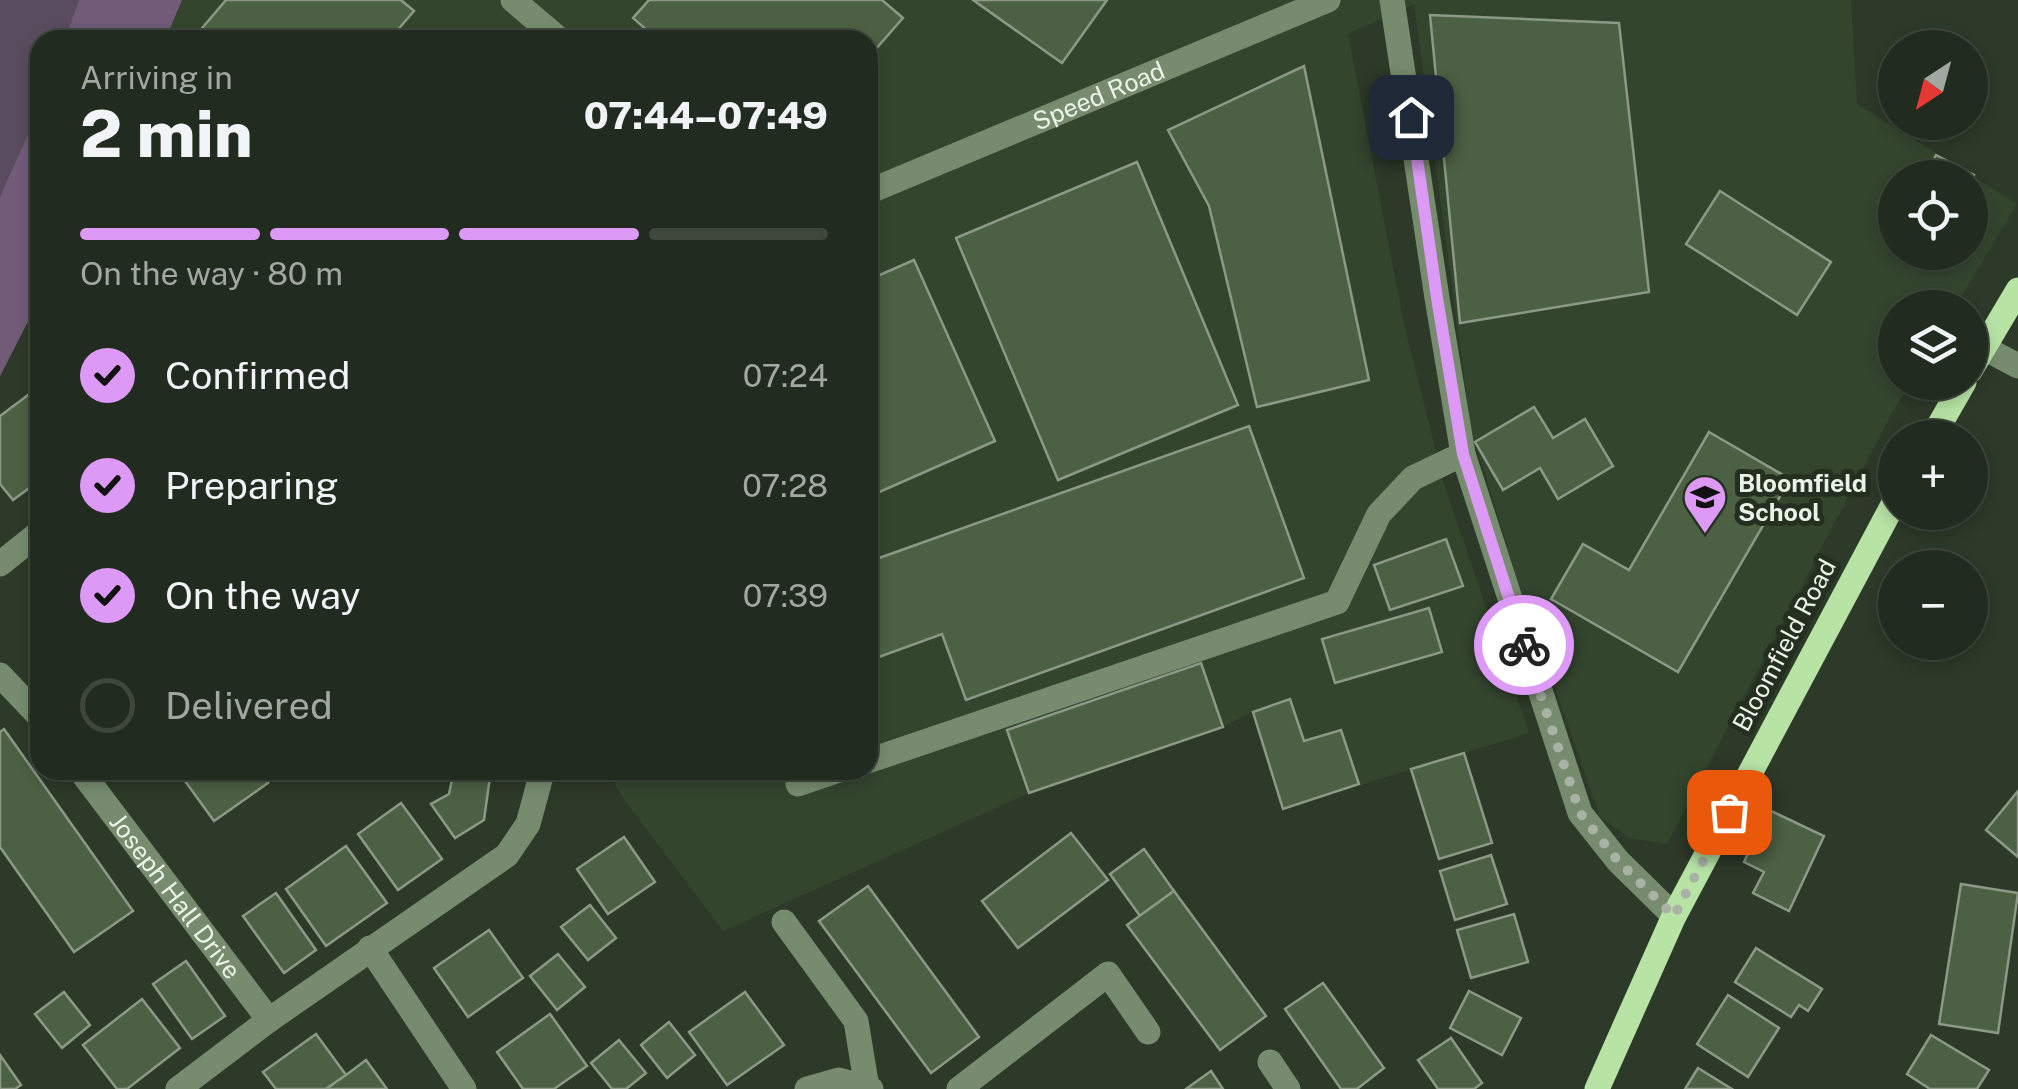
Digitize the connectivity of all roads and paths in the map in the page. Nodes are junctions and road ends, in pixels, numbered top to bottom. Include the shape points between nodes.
1 (513, 0) edge
2 (1328, 0) edge
3 (1392, 0) edge
4 (548, 30) edge
5 (878, 188) edge
6 (2018, 290) edge
7 (1988, 341) edge
8 (1988, 350) edge
9 (2018, 366) edge
10 (1463, 454) junction
11 (1880, 530) edge
12 (30, 540) edge
13 (0, 564) edge
14 (0, 675) edge
15 (30, 706) edge
16 (878, 757) edge
17 (88, 780) edge
18 (540, 780) edge
19 (810, 780) edge
20 (798, 784) dead end
21 (1674, 916) junction
22 (784, 922) dead end
23 (370, 948) junction
24 (269, 1020) junction
25 (1148, 1032) dead end
26 (1270, 1062) dead end
27 (869, 1088) edge
28 (178, 1089) edge
29 (464, 1089) edge
30 (807, 1089) edge
31 (959, 1089) edge
32 (1288, 1089) edge
33 (1597, 1089) edge

1 - 4 street
2 - 5 street, Speed Road
3 - 10 street
6 - 7 main road
8 - 9 street
10 - 16 street via 1413,478 1379,514 1337,602
10 - 21 street via 1580,813
11 - 21 main road, Bloomfield Road
12 - 13 street
14 - 15 street
17 - 24 street, Joseph Hall Drive
18 - 23 street via 528,824 507,855
19 - 20 street
21 - 33 main road, Bloomfield Road
22 - 27 street via 856,1021
23 - 24 street
23 - 29 street
24 - 28 street
25 - 31 street via 1108,974
26 - 32 street
27 - 30 street via 839,1080

